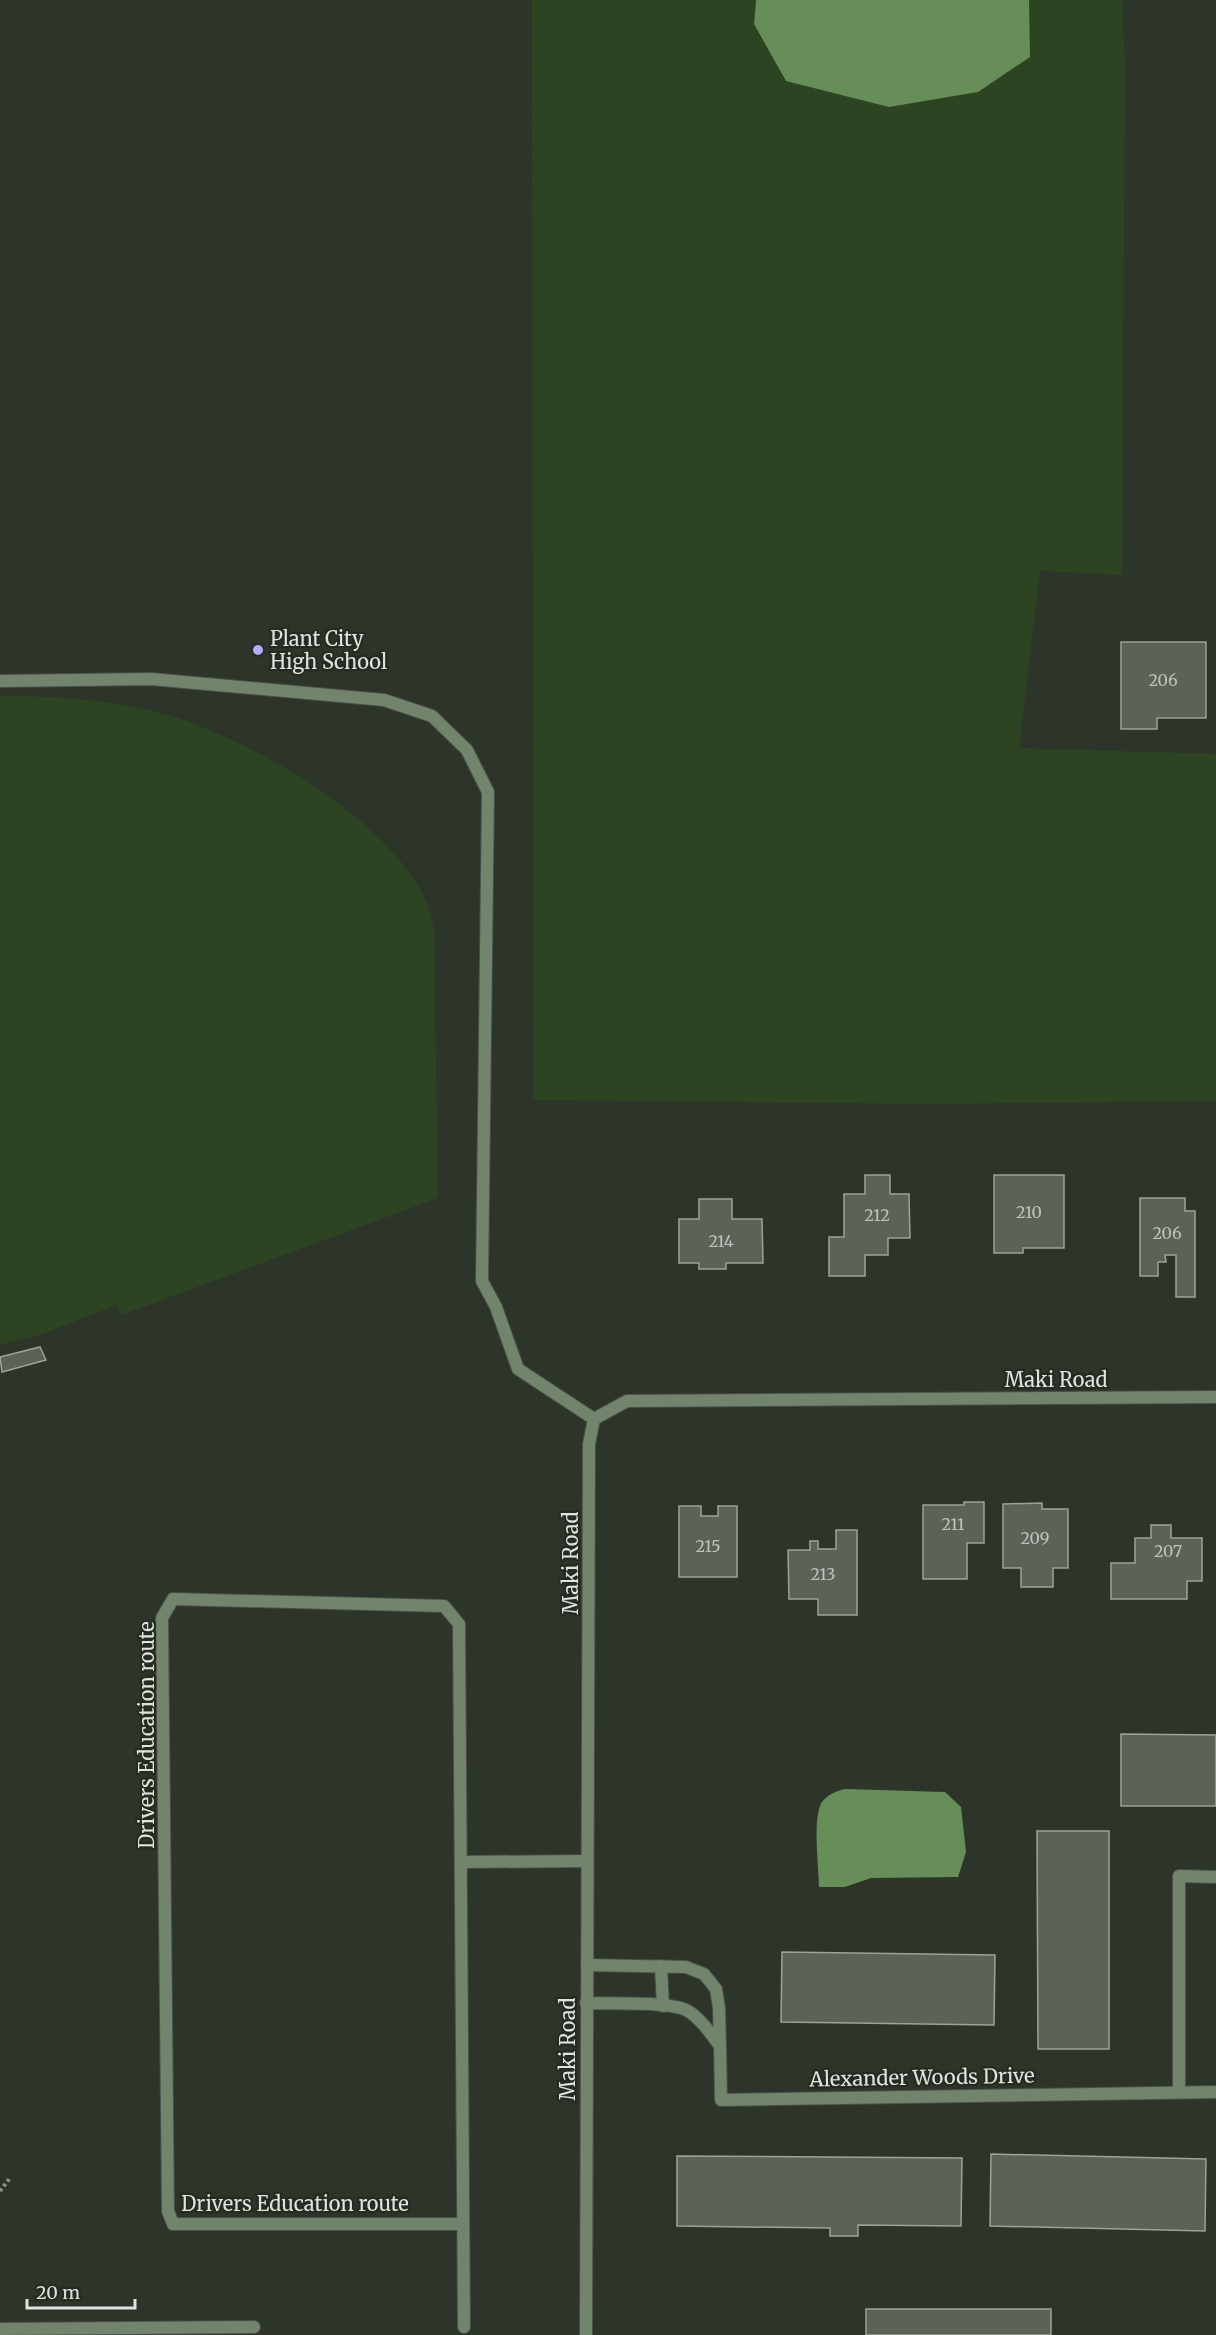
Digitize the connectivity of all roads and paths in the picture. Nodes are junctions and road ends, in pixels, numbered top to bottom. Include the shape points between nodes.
1 (0, 681) edge
2 (1216, 1397) edge
3 (594, 1419) junction
4 (587, 1861) junction
5 (461, 1862) junction
6 (1216, 1877) edge
7 (587, 1965) junction
8 (661, 1966) junction
9 (586, 2003) junction
10 (663, 2006) junction
11 (720, 2046) junction
12 (1179, 2092) junction
13 (1216, 2092) edge
14 (10, 2178) dead end
15 (0, 2190) edge
16 (463, 2224) junction
17 (254, 2327) dead end
18 (464, 2327) dead end
19 (0, 2329) edge
20 (586, 2335) edge

1 - 3 street via 151,679 384,699 432,716 467,750 488,792 482,1281 496,1307 518,1369
2 - 3 street, Maki Road via 627,1401
3 - 4 street, Maki Road via 589,1444
4 - 5 street
4 - 7 street, Maki Road
5 - 16 street, Drivers Education route
5 - 16 street, Drivers Education route via 459,1624 444,1606 173,1599 162,1618 168,2211 173,2224
6 - 12 street via 1179,1876
7 - 8 street, Alexander Woods Drive
7 - 9 street, Maki Road
8 - 10 street
8 - 11 street, Alexander Woods Drive via 695,1969 716,1989
9 - 10 street
9 - 20 street, Maki Road
10 - 11 street via 687,2011
11 - 12 street, Alexander Woods Drive via 721,2100
12 - 13 street, Alexander Woods Drive
14 - 15 path
16 - 18 street, Drivers Education route
17 - 19 street

